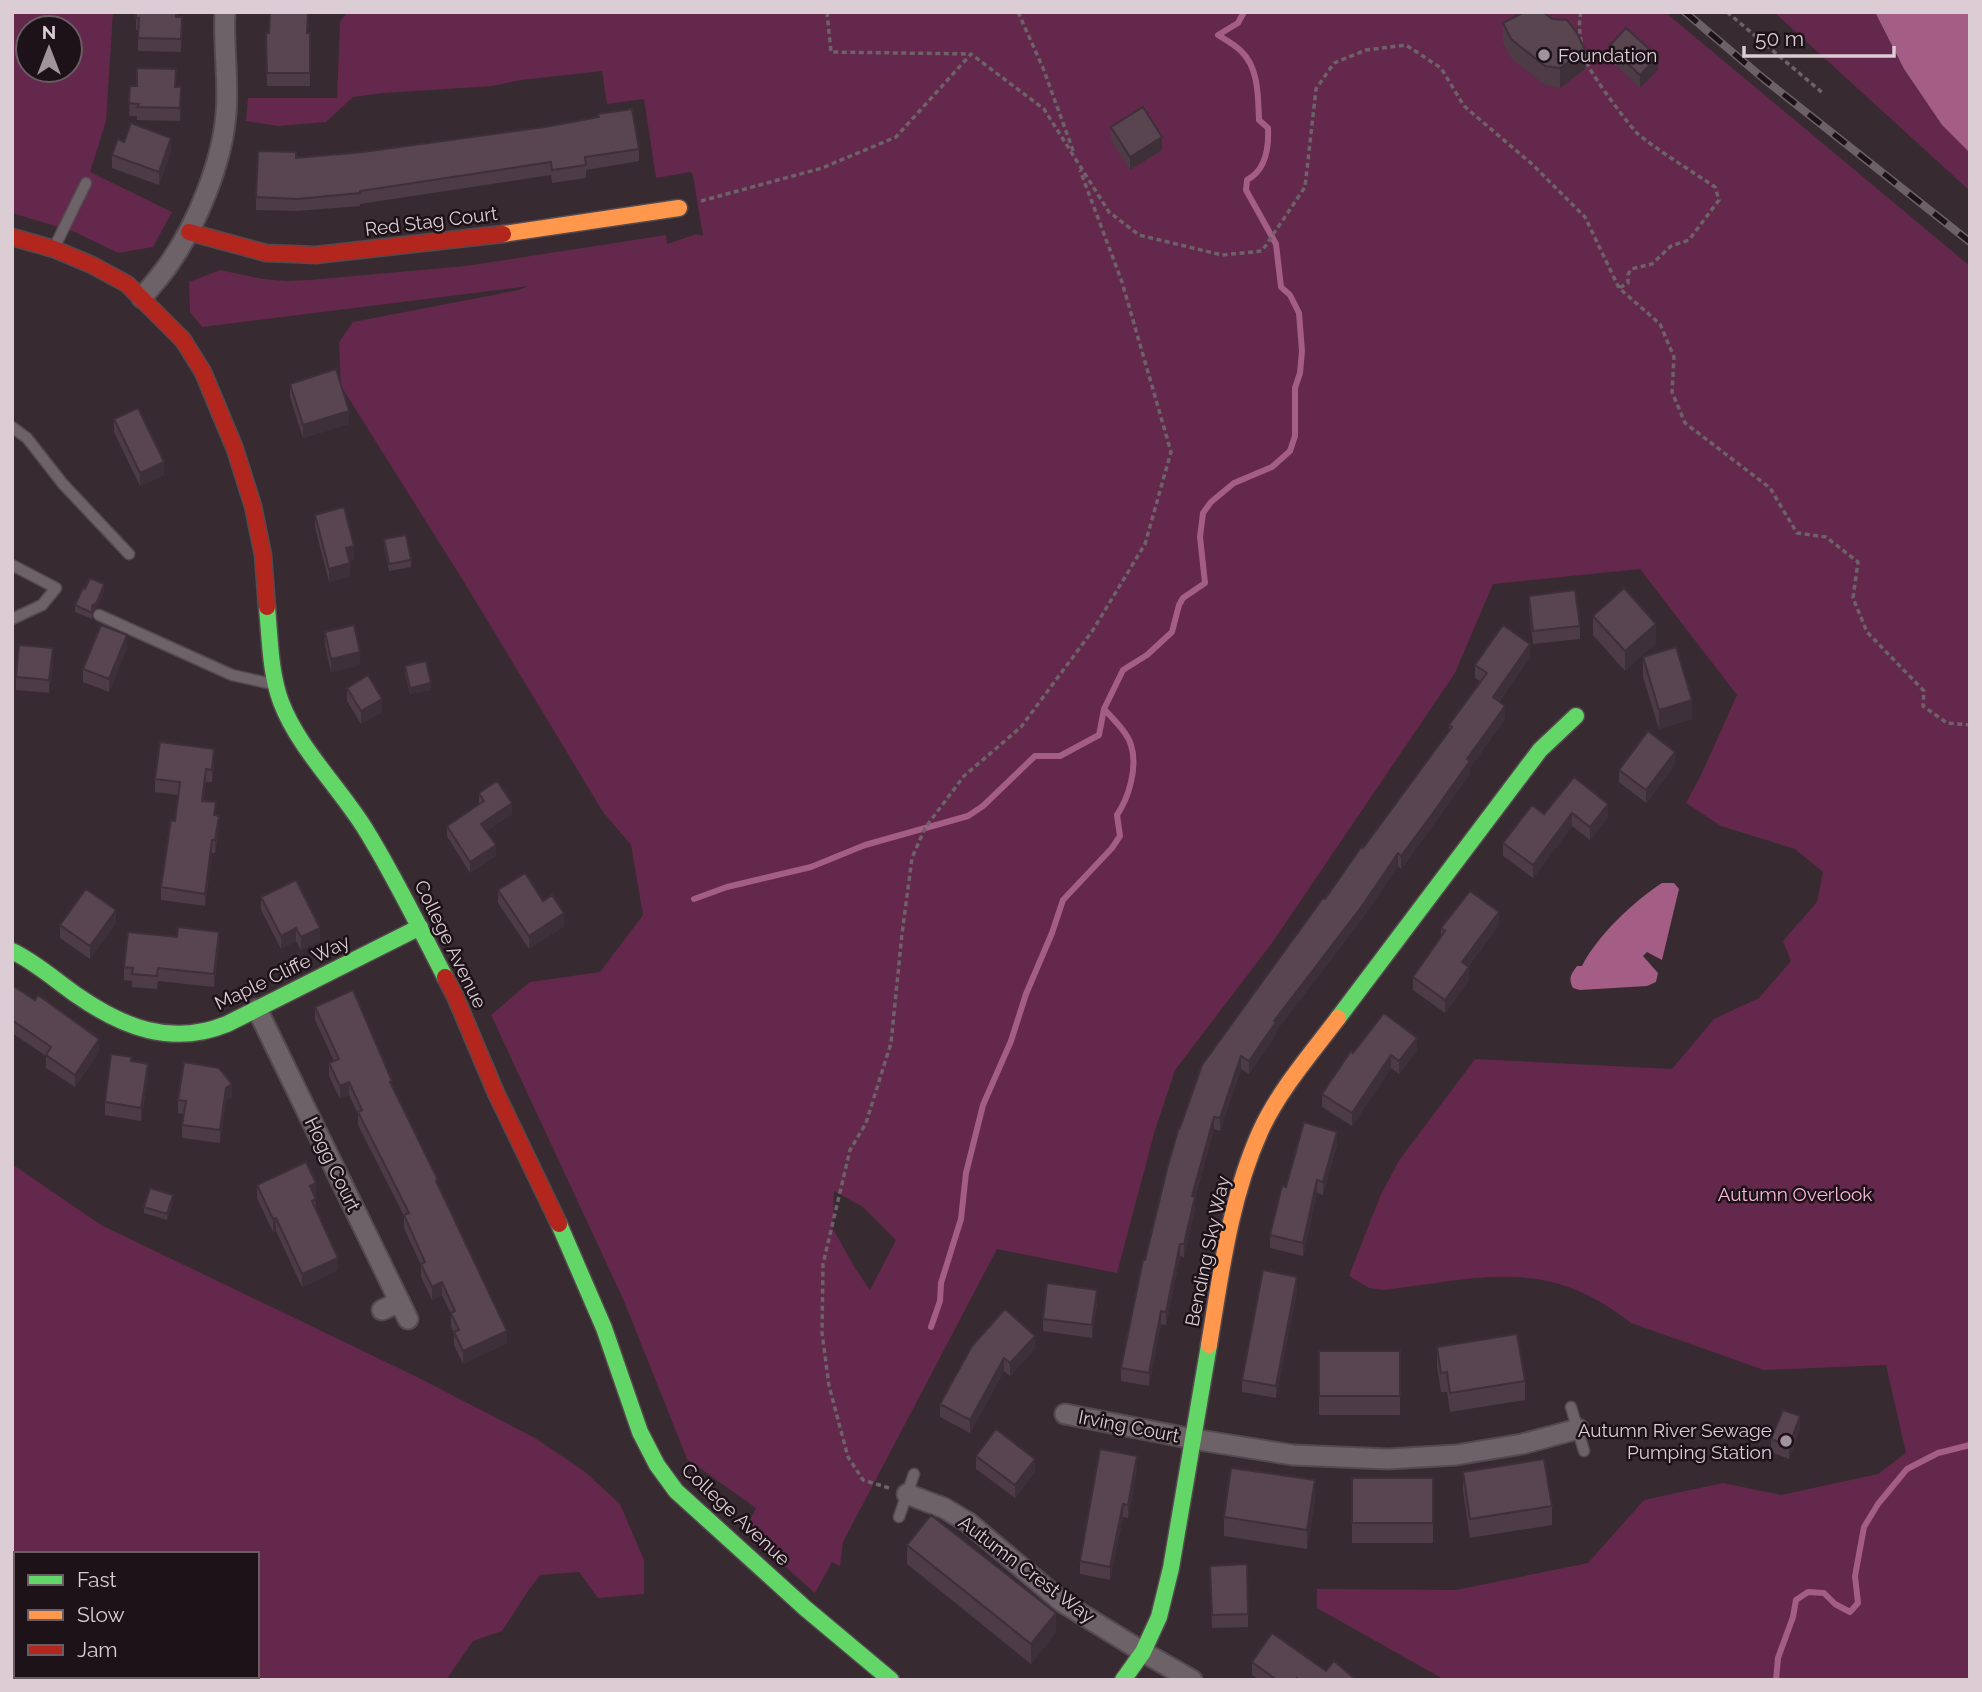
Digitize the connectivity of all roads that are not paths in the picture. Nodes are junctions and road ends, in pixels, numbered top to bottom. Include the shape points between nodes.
1 (225, 12) edge
2 (86, 183) dead end
3 (679, 208) road end
4 (189, 232) junction
5 (12, 237) edge
6 (54, 248) junction
7 (142, 298) junction
8 (12, 427) edge
9 (129, 554) dead end
10 (12, 565) edge
11 (99, 615) dead end
12 (12, 619) edge
13 (276, 685) junction
14 (1576, 716) dead end
15 (420, 927) junction
16 (12, 951) edge
17 (257, 1009) junction
18 (396, 1311) dead end
19 (1572, 1407) dead end
20 (1065, 1413) dead end
21 (1578, 1429) junction
22 (1193, 1439) junction
23 (1584, 1451) dead end
24 (914, 1474) dead end
25 (907, 1494) junction
26 (899, 1517) dead end
27 (1143, 1652) junction
28 (891, 1680) edge
29 (1123, 1680) edge
30 (1192, 1680) edge

1 - 4 street via 226,114 218,156
2 - 6 lane
3 - 4 street, Red Stag Court via 316,255 266,253
4 - 7 street
5 - 6 street, College Avenue
6 - 7 street, College Avenue via 127,284
7 - 13 street, College Avenue via 183,340 203,372 235,449 263,555
8 - 9 lane via 27,438
10 - 12 lane via 56,588 42,605
11 - 13 lane via 232,675
13 - 15 street, College Avenue via 295,730 363,825
14 - 22 street, Bending Sky Way via 1540,750 1285,1088 1260,1132 1236,1199
15 - 17 street, Maple Cliffe Way
15 - 28 street, College Avenue via 577,1263 640,1432 657,1465 676,1491
16 - 17 street, Maple Cliffe Way via 94,1008 149,1030 203,1033
17 - 18 street, Hogg Court
19 - 21 lane
20 - 22 street, Irving Court
21 - 22 street, Irving Court via 1456,1455 1388,1459 1293,1455
21 - 23 lane
22 - 27 street, Bending Sky Way via 1171,1568
24 - 25 lane
25 - 26 lane
25 - 27 street, Autumn Crest Way via 969,1523 1062,1602
27 - 29 street, Bending Sky Way
27 - 30 street, Autumn Crest Way

